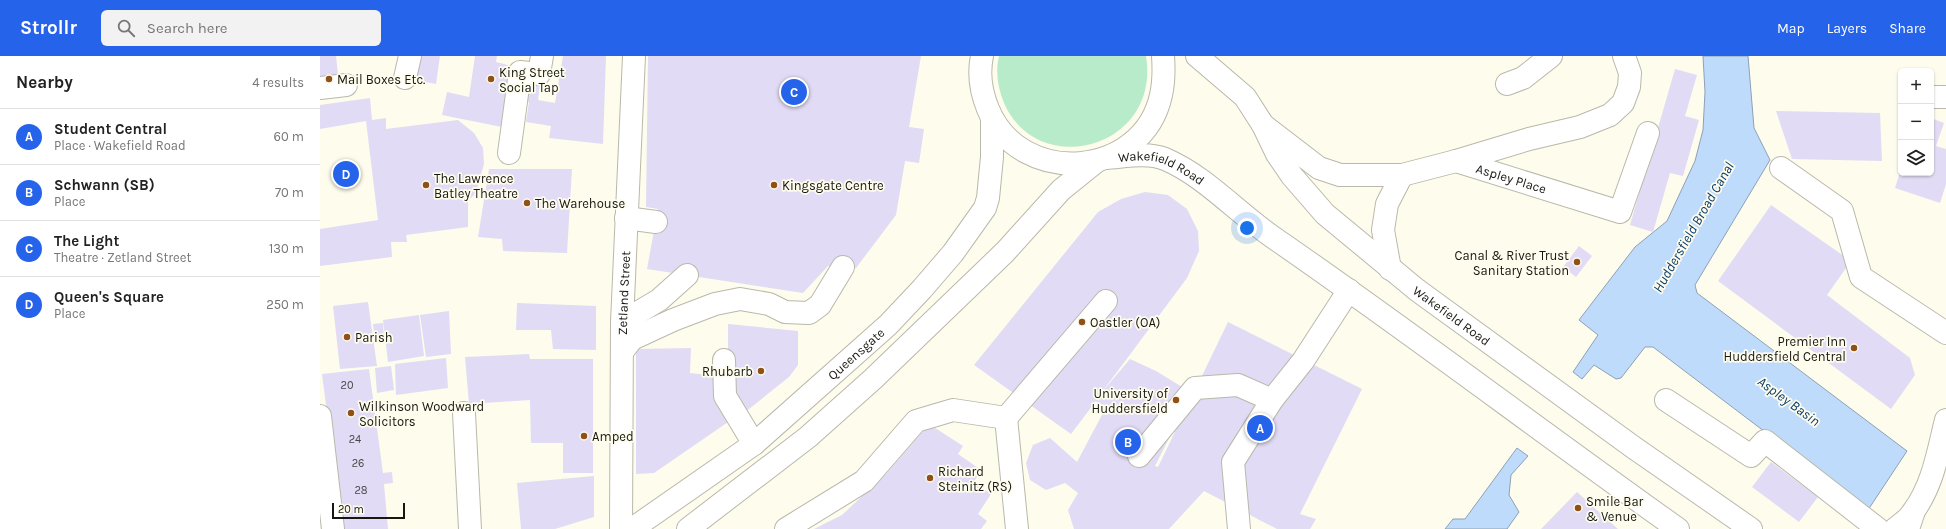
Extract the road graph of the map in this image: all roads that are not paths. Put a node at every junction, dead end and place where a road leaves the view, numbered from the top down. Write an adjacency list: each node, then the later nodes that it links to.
1 (410, 56): 10 (main road)
2 (542, 56): 20 (main road)
3 (982, 56): 17 (main road)
4 (1163, 56): 21 (main road)
5 (1197, 56): 14 (main road, Wakefield Road)
6 (1219, 56): 14 (main road)
7 (1551, 56): 11 (main road)
8 (1624, 56): 22 (main road)
9 (634, 57): 25 (main road, Zetland Street)
10 (405, 78)
11 (1507, 84)
12 (346, 85): 13 (main road)
13 (320, 88)
14 (1245, 97): 18 (main road, Wakefield Road)
15 (1934, 97): 16 (main road)
16 (1946, 97)
17 (992, 118): 21 (main road); 42 (main road, Queensgate)
18 (1263, 125): 24 (main road); 28 (main road, Wakefield Road)
19 (1648, 133): 22 (main road, Aspley Place)
20 (509, 152)
21 (1101, 160): 30 (main road, Wakefield Road); 50 (main road)
22 (1456, 161): 24 (main road)
23 (1781, 168): 33 (main road)
24 (1402, 175): 28 (main road)
25 (626, 218): 26 (main road); 32 (main road, Zetland Street)
26 (656, 222)
27 (842, 267): 34 (main road)
28 (1390, 269): 54 (main road, Wakefield Road)
29 (687, 275): 32 (main road)
30 (1349, 290): 36 (main road); 45 (main road, Wakefield Road)
31 (1106, 300): 40 (main road)
32 (622, 322): 34 (main road, Zetland Street)
33 (1946, 333)
34 (622, 352): 48 (main road, Zetland Street)
35 (724, 360): 42 (main road)
36 (1272, 400): 43 (main road); 53 (main road)
37 (1666, 400): 55 (main road)
38 (464, 413): 47 (main road)
39 (320, 416): 46 (main road)
40 (1006, 418): 51 (main road); 52 (main road)
41 (1946, 420): 44 (main road)
42 (754, 444): 49 (main road, Queensgate)
43 (1139, 456)
44 (1910, 521): 56 (main road)
45 (1665, 525)
46 (333, 529)
47 (470, 529)
48 (621, 529)
49 (632, 529)
50 (688, 529)
51 (786, 529)
52 (1017, 529)
53 (1239, 529)
54 (1751, 529)
55 (1878, 529)
56 (1895, 529)

